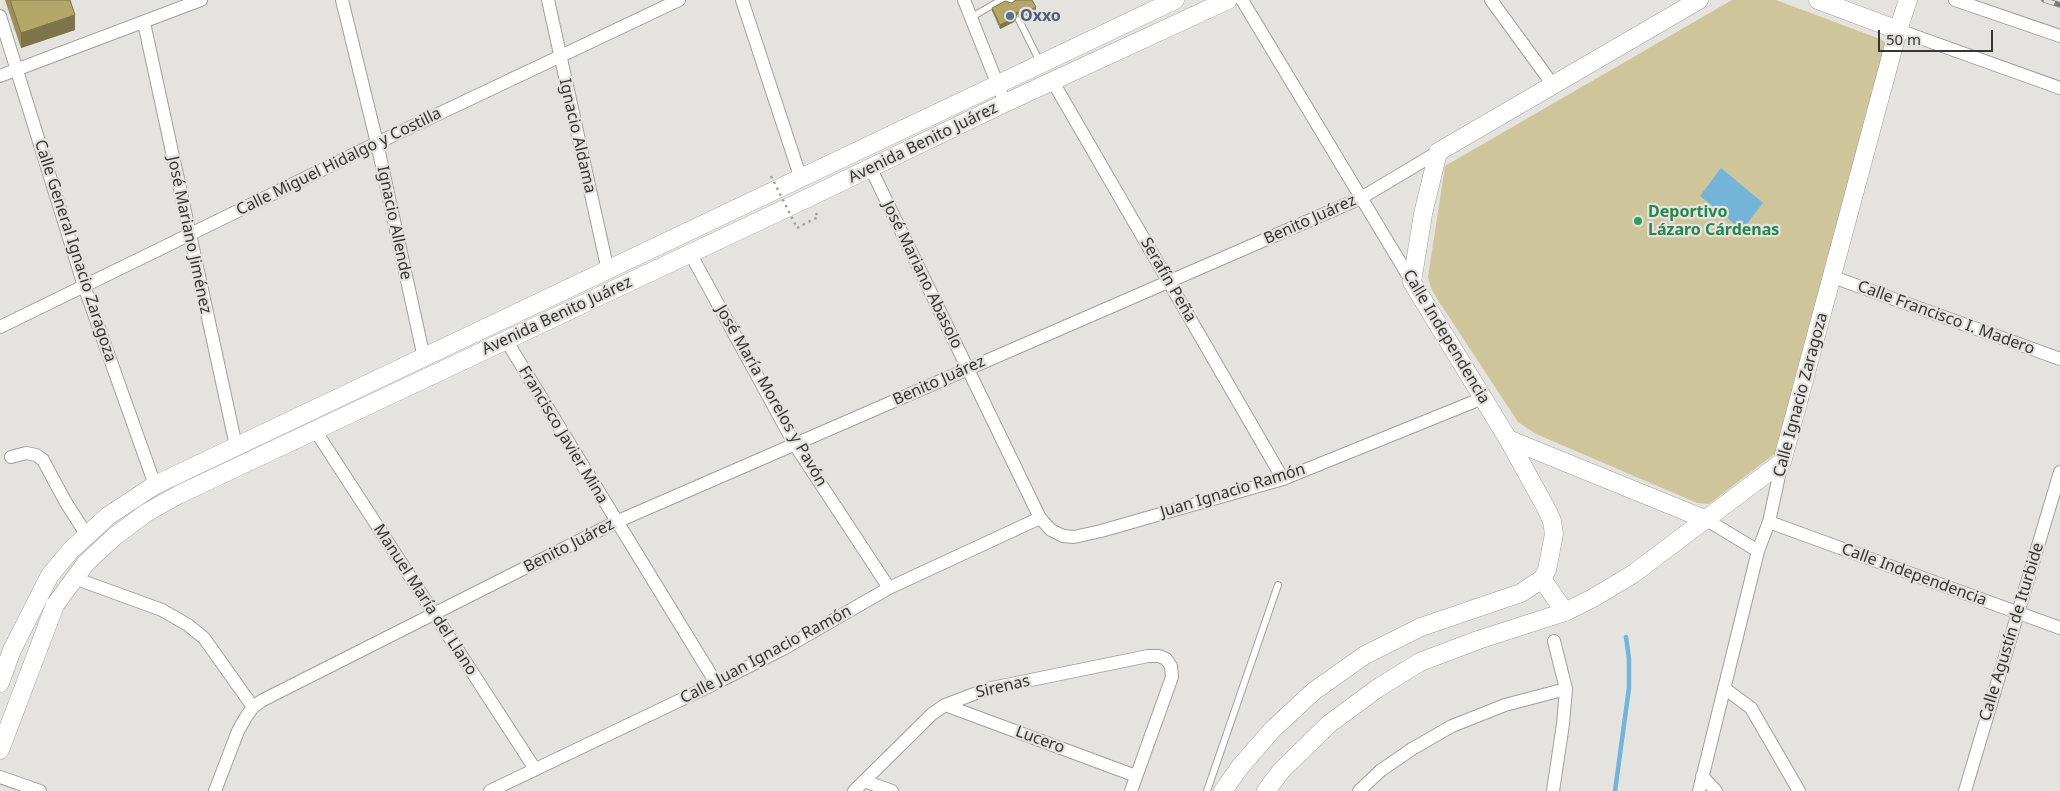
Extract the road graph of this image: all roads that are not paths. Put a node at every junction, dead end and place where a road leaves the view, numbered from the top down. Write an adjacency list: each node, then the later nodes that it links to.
1 (201, 0): 19 (street)
2 (342, 0): 31 (street, Ignacio Allende)
3 (548, 0): 22 (street, Ignacio Aldama)
4 (679, 0): 22 (street, Calle Miguel Hidalgo y Costilla)
5 (742, 0): 34 (street)
6 (964, 0): 17 (street)
7 (1173, 0): 23 (main road, Avenida Benito Juárez)
8 (1228, 0): 26 (main road, Avenida Benito Juárez)
9 (1242, 0): 35 (street, Calle Independencia)
10 (1491, 0): 28 (street)
11 (1699, 0): 28 (main road, Benito Juárez)
12 (1818, 0): 20 (main road)
13 (1908, 0): 20 (main road, Calle Ignacio Zaragoza)
14 (1956, 0): 21 (street)
15 (1011, 2): 17 (lane)
16 (0, 16): 24 (street, Calle General Ignacio Zaragoza)
17 (970, 18): 27 (street)
18 (1019, 20): 23 (lane)
19 (144, 23): 24 (street); 36 (street, José Mariano Jiménez)
20 (1898, 30): 29 (street); 39 (main road, Calle Ignacio Zaragoza)
21 (2060, 36)
22 (559, 56): 31 (street, Calle Miguel Hidalgo y Costilla); 38 (street, Ignacio Aldama)
23 (1041, 63): 27 (main road, Avenida Benito Juárez)
24 (17, 70): 25 (street); 42 (street, Calle General Ignacio Zaragoza)
25 (0, 76)
26 (1053, 82): 30 (main road, Avenida Benito Juárez); 40 (street, Serafín Peña)
27 (997, 84): 30 (street); 34 (main road, Avenida Benito Juárez)
28 (1553, 85): 32 (main road, Benito Juárez)
29 (2060, 88)
30 (1005, 103): 33 (main road, Avenida Benito Juárez)
31 (377, 143): 36 (street, Calle Miguel Hidalgo y Costilla); 45 (street, Ignacio Allende)
32 (1438, 152): 35 (street, Benito Juárez); 41 (main road)
33 (870, 167): 37 (main road, Avenida Benito Juárez); 47 (street, José Mariano Abasolo)
34 (801, 179): 38 (main road, Avenida Benito Juárez)
35 (1362, 198): 40 (street, Benito Juárez); 41 (street, Calle Independencia)
36 (189, 236): 42 (street, Calle Miguel Hidalgo y Costilla); 52 (street, José Mariano Jiménez)
37 (690, 253): 44 (main road, Avenida Benito Juárez); 51 (street, José María Morelos y Pavón)
38 (608, 271): 45 (main road, Avenida Benito Juárez)
39 (1832, 277): 46 (street, Calle Francisco I. Madero); 54 (main road, Calle Ignacio Zaragoza)
40 (1169, 282): 47 (street, Benito Juárez); 56 (street, Serafín Peña)
41 (1412, 282): 48 (main road, Calle Independencia)
42 (84, 286): 43 (street, Calle Miguel Hidalgo y Costilla); 57 (street, Calle General Ignacio Zaragoza)
43 (0, 327)
44 (506, 340): 49 (main road, Avenida Benito Juárez); 60 (street, Francisco Javier Mina)
45 (424, 358): 52 (main road, Avenida Benito Juárez)
46 (2060, 359)
47 (966, 368): 51 (street, Benito Juárez); 58 (street, José Mariano Abasolo)
48 (1483, 398): 50 (main road, Calle Independencia); 56 (street, Juan Ignacio Ramón)
49 (315, 430): 64 (main road, Avenida Benito Juárez); 70 (street, Manuel María del Llano)
50 (1508, 438): 59 (main road); 65 (main road, Calle Independencia)
51 (795, 445): 60 (street, Benito Juárez); 67 (street, José María Morelos y Pavón)
52 (236, 446): 57 (main road, Avenida Benito Juárez)
53 (11, 457): 62 (street)
54 (1782, 462): 59 (main road); 61 (street, Calle Ignacio Zaragoza)
55 (2060, 472): 69 (street, Calle Agustín de Iturbide)
56 (1283, 479): 58 (street, Juan Ignacio Ramón)
57 (155, 485): 62 (main road, Avenida Benito Juárez)
58 (1040, 518): 67 (street, Calle Juan Ignacio Ramón)
59 (1708, 520): 63 (street); 68 (main road)
60 (616, 522): 70 (street, Benito Juárez); 74 (street, Francisco Javier Mina)
61 (1769, 522): 63 (street, Calle Ignacio Zaragoza); 69 (street, Calle Independencia)
62 (86, 534): 73 (main road, Avenida Benito Juárez)
63 (1758, 551): 75 (street, Calle Ignacio Zaragoza)
64 (74, 578): 78 (street); 79 (main road, Avenida Benito Juárez)
65 (1542, 579): 68 (main road); 92 (main road)
66 (1278, 585): 91 (lane)
67 (889, 588): 74 (street, Calle Juan Ignacio Ramón)
68 (1564, 612): 93 (main road)
69 (2017, 613): 71 (street, Calle Independencia); 99 (street, Calle Agustín de Iturbide)
70 (434, 614): 78 (street, Benito Juárez); 80 (street, Manuel María del Llano)
71 (2060, 628)
72 (1554, 642): 76 (street)
73 (0, 682)
74 (716, 683): 80 (street, Calle Juan Ignacio Ramón)
75 (1724, 688): 82 (street, Calle Ignacio Zaragoza); 98 (street)
76 (1566, 689): 94 (street); 95 (street)
77 (944, 705): 81 (street, Lucero); 81 (street, Sirenas); 84 (street, Sirenas)
78 (253, 707): 86 (street, Benito Juárez)
79 (0, 750)
80 (534, 769): 87 (street, Calle Juan Ignacio Ramón)
81 (1136, 776): 90 (street)
82 (1702, 776): 96 (street, Calle Ignacio Zaragoza); 97 (street)
83 (0, 777): 85 (street)
84 (864, 781): 88 (street, Sirenas); 89 (street)
85 (40, 791)
86 (215, 791)
87 (490, 791)
88 (854, 791)
89 (892, 791)
90 (1131, 791)
91 (1207, 791)
92 (1223, 791)
93 (1266, 791)
94 (1359, 791)
95 (1553, 791)
96 (1699, 791)
97 (1716, 791)
98 (1799, 791)
99 (1965, 791)

